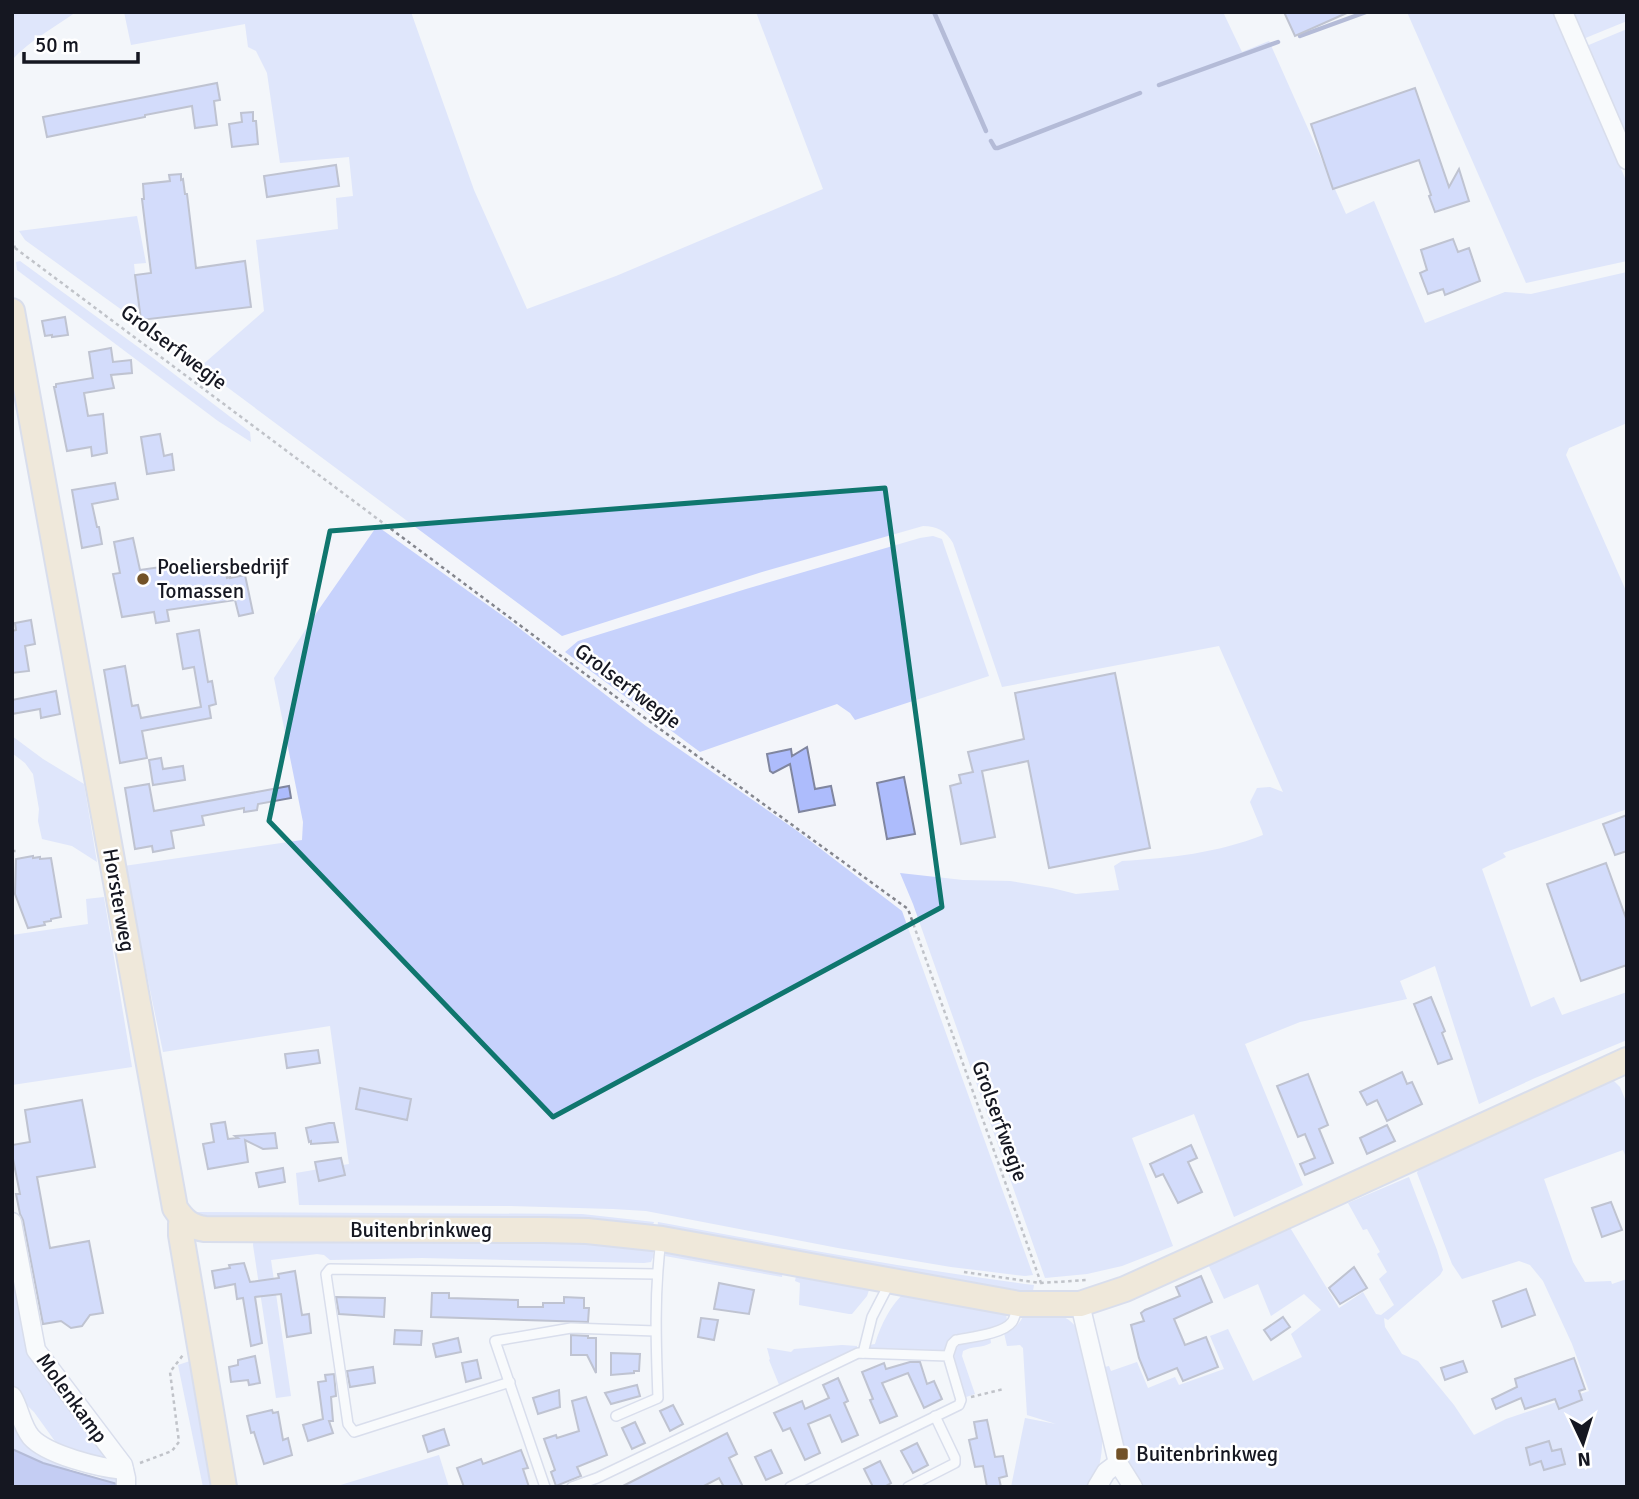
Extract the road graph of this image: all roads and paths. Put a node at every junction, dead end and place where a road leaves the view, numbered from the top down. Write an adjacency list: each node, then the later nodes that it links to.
1 (1563, 12): 2 (street)
2 (1627, 160)
3 (12, 239): 4 (path)
4 (15, 248): 5 (path); 13 (path, Grolserfwegje)
5 (12, 253)
6 (12, 311): 8 (main road, Horsterweg)
7 (1627, 1060): 15 (main road, Buitenbrinkweg)
8 (183, 1220): 10 (main road, Buitenbrinkweg); 28 (main road, Horsterweg)
9 (12, 1222): 27 (street, Molenkamp)
10 (662, 1238): 11 (lane); 12 (main road, Buitenbrinkweg)
11 (656, 1274): 16 (lane); 20 (lane)
12 (891, 1280): 14 (main road, Buitenbrinkweg); 18 (lane)
13 (1041, 1283)
14 (1019, 1304): 15 (main road, Buitenbrinkweg); 19 (lane)
15 (1080, 1304): 26 (street)
16 (655, 1332): 20 (lane); 24 (lane)
17 (186, 1351): 27 (path)
18 (863, 1353): 19 (lane); 30 (lane)
19 (948, 1356): 23 (lane)
20 (510, 1382): 29 (lane)
21 (1004, 1389): 23 (path)
22 (12, 1396): 27 (street)
23 (961, 1400): 25 (lane)
24 (616, 1416)
25 (935, 1416): 31 (lane); 32 (lane)
26 (1118, 1463): 33 (street); 34 (street)
27 (125, 1478)
28 (224, 1487)
29 (545, 1487)
30 (572, 1487)
31 (790, 1487)
32 (908, 1487)
33 (1097, 1487)
34 (1133, 1487)

